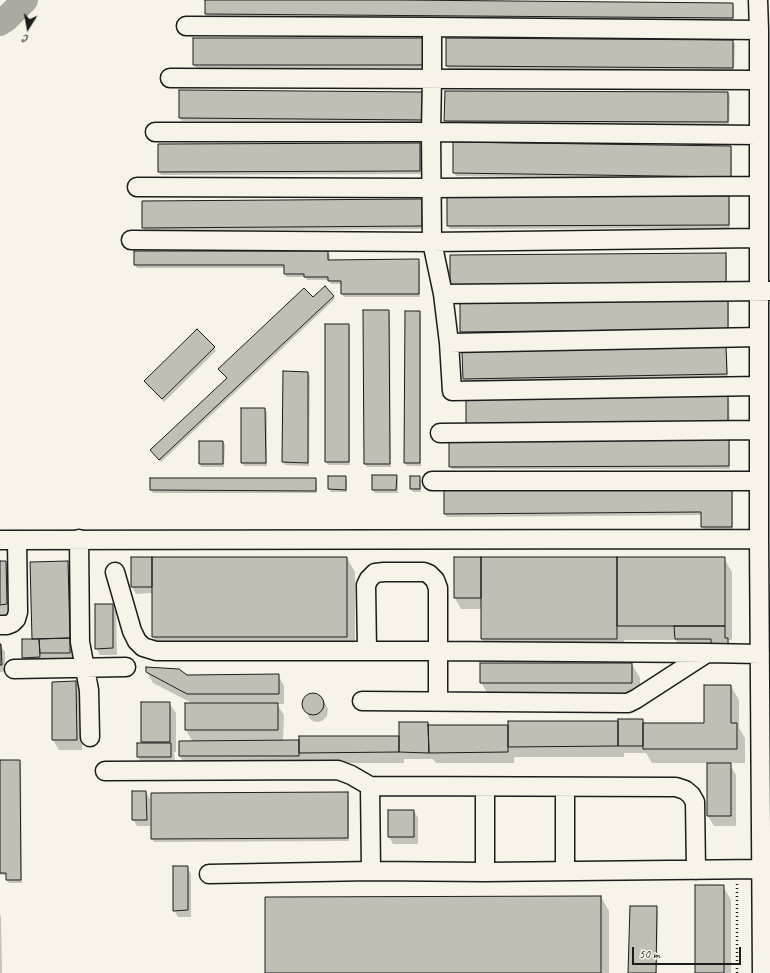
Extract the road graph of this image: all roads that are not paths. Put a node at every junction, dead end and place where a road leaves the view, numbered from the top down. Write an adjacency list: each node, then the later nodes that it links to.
1 (758, 0): 4 (street)
2 (186, 26): 3 (street)
3 (432, 27): 4 (street); 6 (street)
4 (758, 30): 7 (street)
5 (170, 78): 6 (street)
6 (432, 79): 7 (street); 9 (street)
7 (758, 80): 10 (street)
8 (155, 132): 9 (street)
9 (431, 132): 10 (street); 13 (street)
10 (759, 135): 11 (street)
11 (759, 186): 13 (street); 14 (street)
12 (137, 187): 13 (street)
13 (431, 188): 16 (street)
14 (762, 232): 16 (street); 17 (street)
15 (131, 240): 16 (street)
16 (432, 242): 18 (street)
17 (764, 291): 18 (street); 19 (street)
18 (442, 294): 20 (street)
19 (759, 337): 20 (street); 21 (street)
20 (449, 343): 21 (street)
21 (759, 386): 22 (street)
22 (759, 430): 23 (street); 25 (street)
23 (440, 433)
24 (432, 481): 25 (street)
25 (759, 481): 26 (street)
26 (759, 539): 28 (street); 30 (street)
27 (9, 540): 28 (street); 31 (street)
28 (79, 540): 38 (street)
29 (115, 572): 33 (street)
30 (765, 616): 32 (street)
31 (0, 625)
32 (763, 646): 35 (street); 46 (street)
33 (367, 651): 34 (street); 34 (street)
34 (438, 651): 35 (street); 40 (street)
35 (707, 654): 40 (street)
36 (126, 667): 38 (street)
37 (14, 668): 38 (street)
38 (85, 668): 41 (street)
39 (362, 701): 40 (street)
40 (438, 701)
41 (90, 737)
42 (105, 770): 43 (street)
43 (370, 786): 44 (street); 48 (street)
44 (485, 787): 45 (street); 50 (street)
45 (565, 787): 47 (street); 49 (street)
46 (762, 869): 47 (street); 52 (street)
47 (696, 870): 49 (street)
48 (371, 871): 50 (street); 51 (street)
49 (565, 871): 50 (street)
50 (485, 872)
51 (209, 874)
52 (762, 973)

